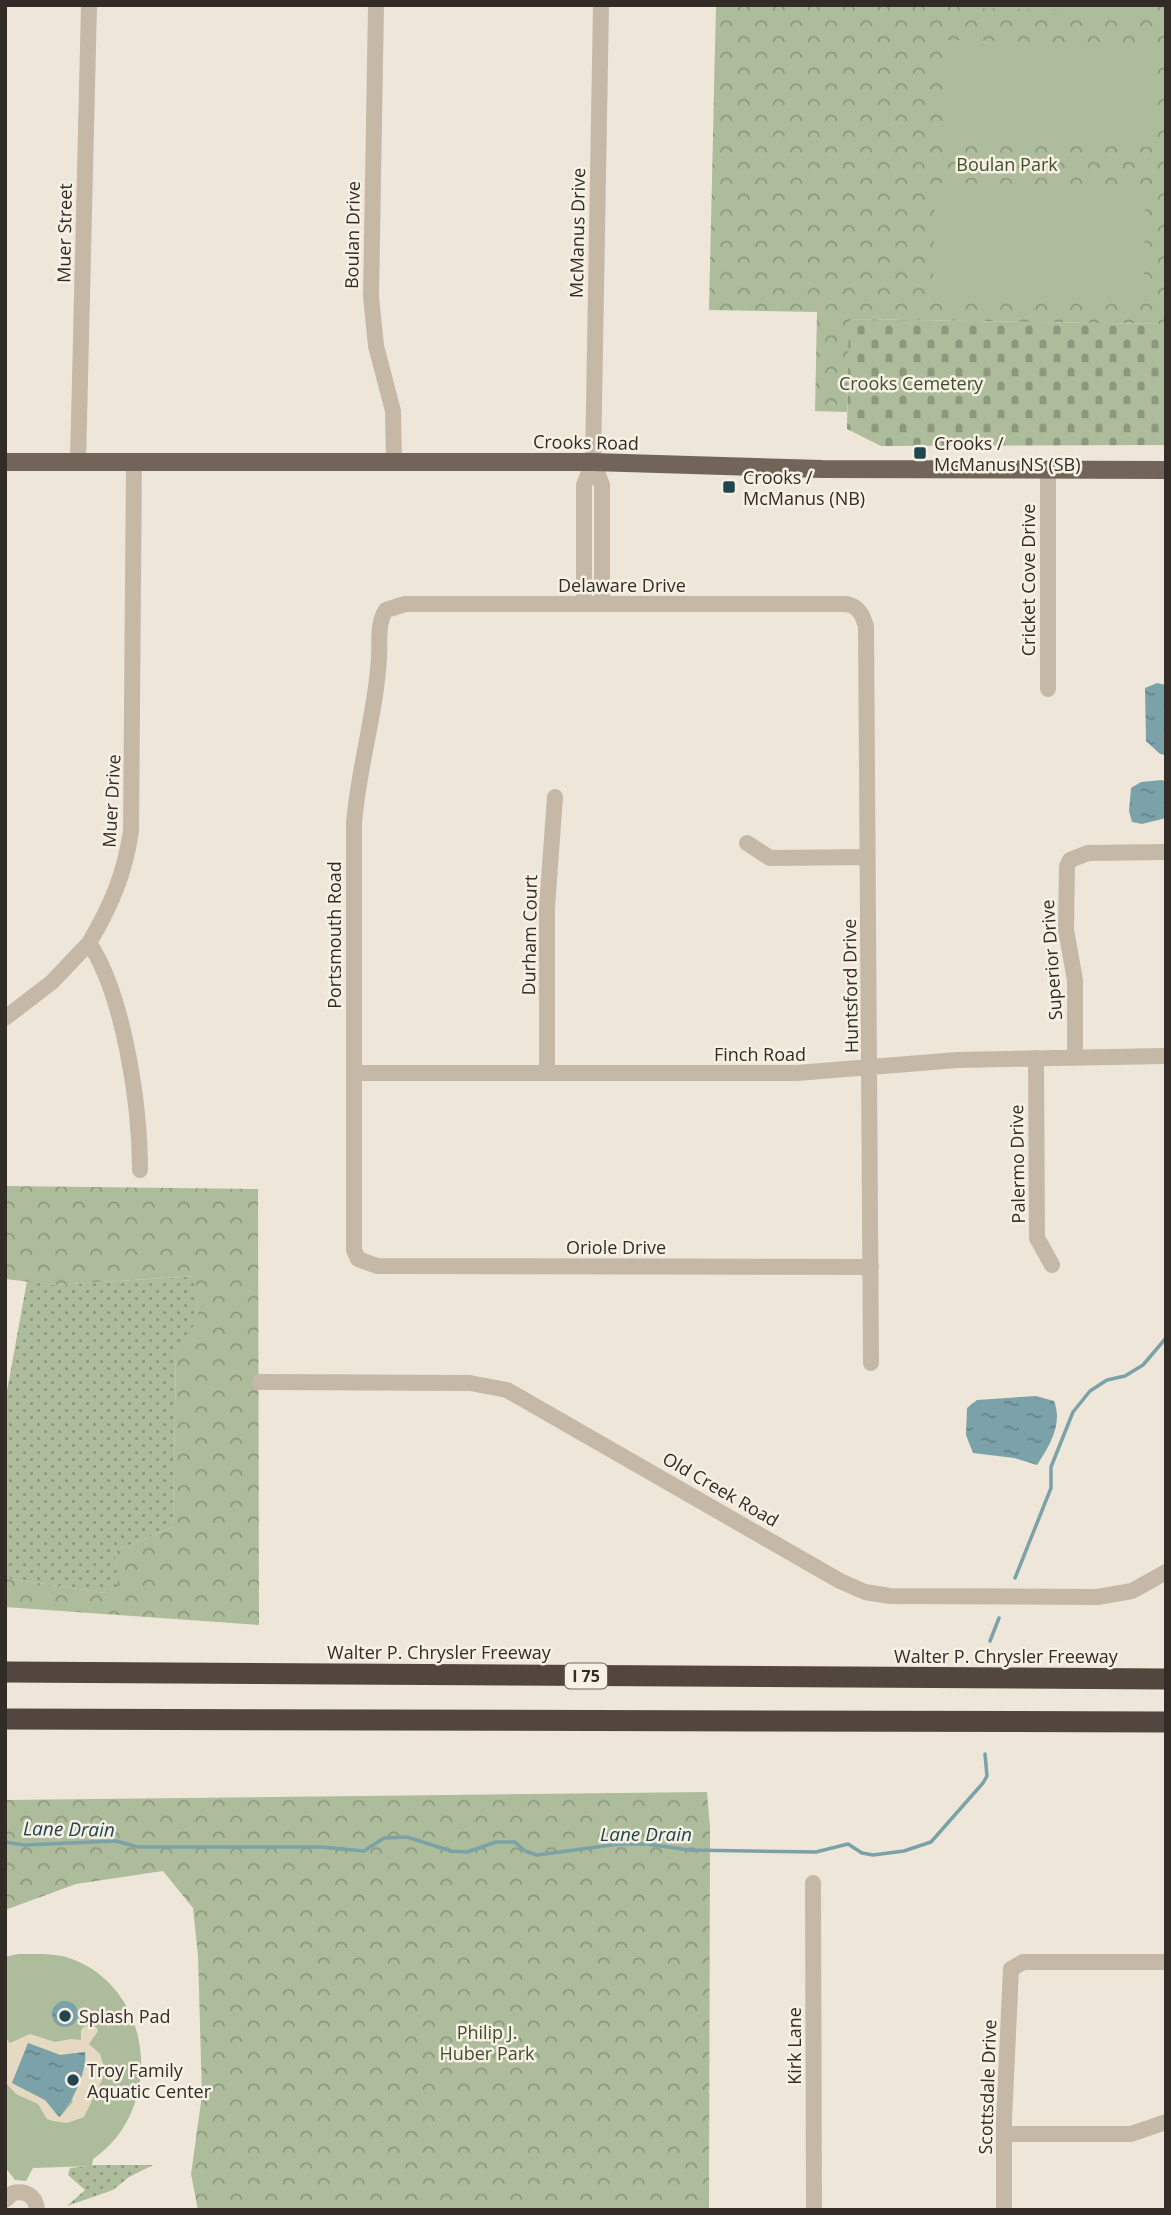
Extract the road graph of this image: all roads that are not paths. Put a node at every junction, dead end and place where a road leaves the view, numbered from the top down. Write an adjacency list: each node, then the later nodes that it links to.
1 (89, 5): 6 (street, Muer Street)
2 (376, 5): 7 (street, Boulan Drive)
3 (601, 5): 8 (street, McManus Drive)
4 (134, 461): 6 (main road, Crooks Road); 7 (main road, Crooks Road); 20 (street, Muer Drive)
5 (5, 462): 6 (main road, Crooks Road)
6 (78, 462)
7 (394, 462): 8 (main road, Crooks Road)
8 (593, 462): 10 (main road, Crooks Road); 11 (street); 12 (street)
9 (1166, 470): 10 (main road, Crooks Road)
10 (1048, 471): 15 (street, Cricket Cove Drive)
11 (584, 604): 12 (street, Delaware Drive); 13 (street, Delaware Drive)
12 (602, 604): 14 (street, Delaware Drive)
13 (386, 610): 26 (street, Portsmouth Road)
14 (859, 610): 19 (street, Huntsford Drive)
15 (1048, 689)
16 (555, 797): 27 (street, Durham Court)
17 (747, 843): 19 (street)
18 (1166, 852): 24 (street, Superior Drive)
19 (867, 857): 25 (street, Huntsford Drive)
20 (89, 943): 21 (street, Muer Drive); 28 (street)
21 (5, 1018)
22 (1166, 1056): 24 (street, Finch Road)
23 (1035, 1058): 24 (street, Finch Road); 25 (street, Finch Road); 30 (street, Palermo Drive)
24 (1075, 1058)
25 (871, 1066): 27 (street, Finch Road); 31 (street, Huntsford Drive)
26 (354, 1073): 27 (street, Finch Road); 29 (street, Portsmouth Road)
27 (547, 1073)
28 (140, 1170)
29 (362, 1262): 31 (street, Oriole Drive)
30 (1052, 1265)
31 (870, 1266): 32 (street, Huntsford Drive)
32 (871, 1363)
33 (260, 1382): 34 (street, Old Creek Road)
34 (1166, 1573)
35 (5, 1672): 36 (highway, Walter P. Chrysler Freeway / I 75)
36 (1166, 1679)
37 (5, 1720): 38 (highway)
38 (1166, 1722)
39 (813, 1883): 45 (street, Kirk Lane)
40 (1166, 1962): 42 (street, Scottsdale Drive)
41 (1166, 2122): 42 (street)
42 (1004, 2134): 46 (street, Scottsdale Drive)
43 (5, 2200): 44 (street)
44 (37, 2210)
45 (814, 2210)
46 (1004, 2210)

